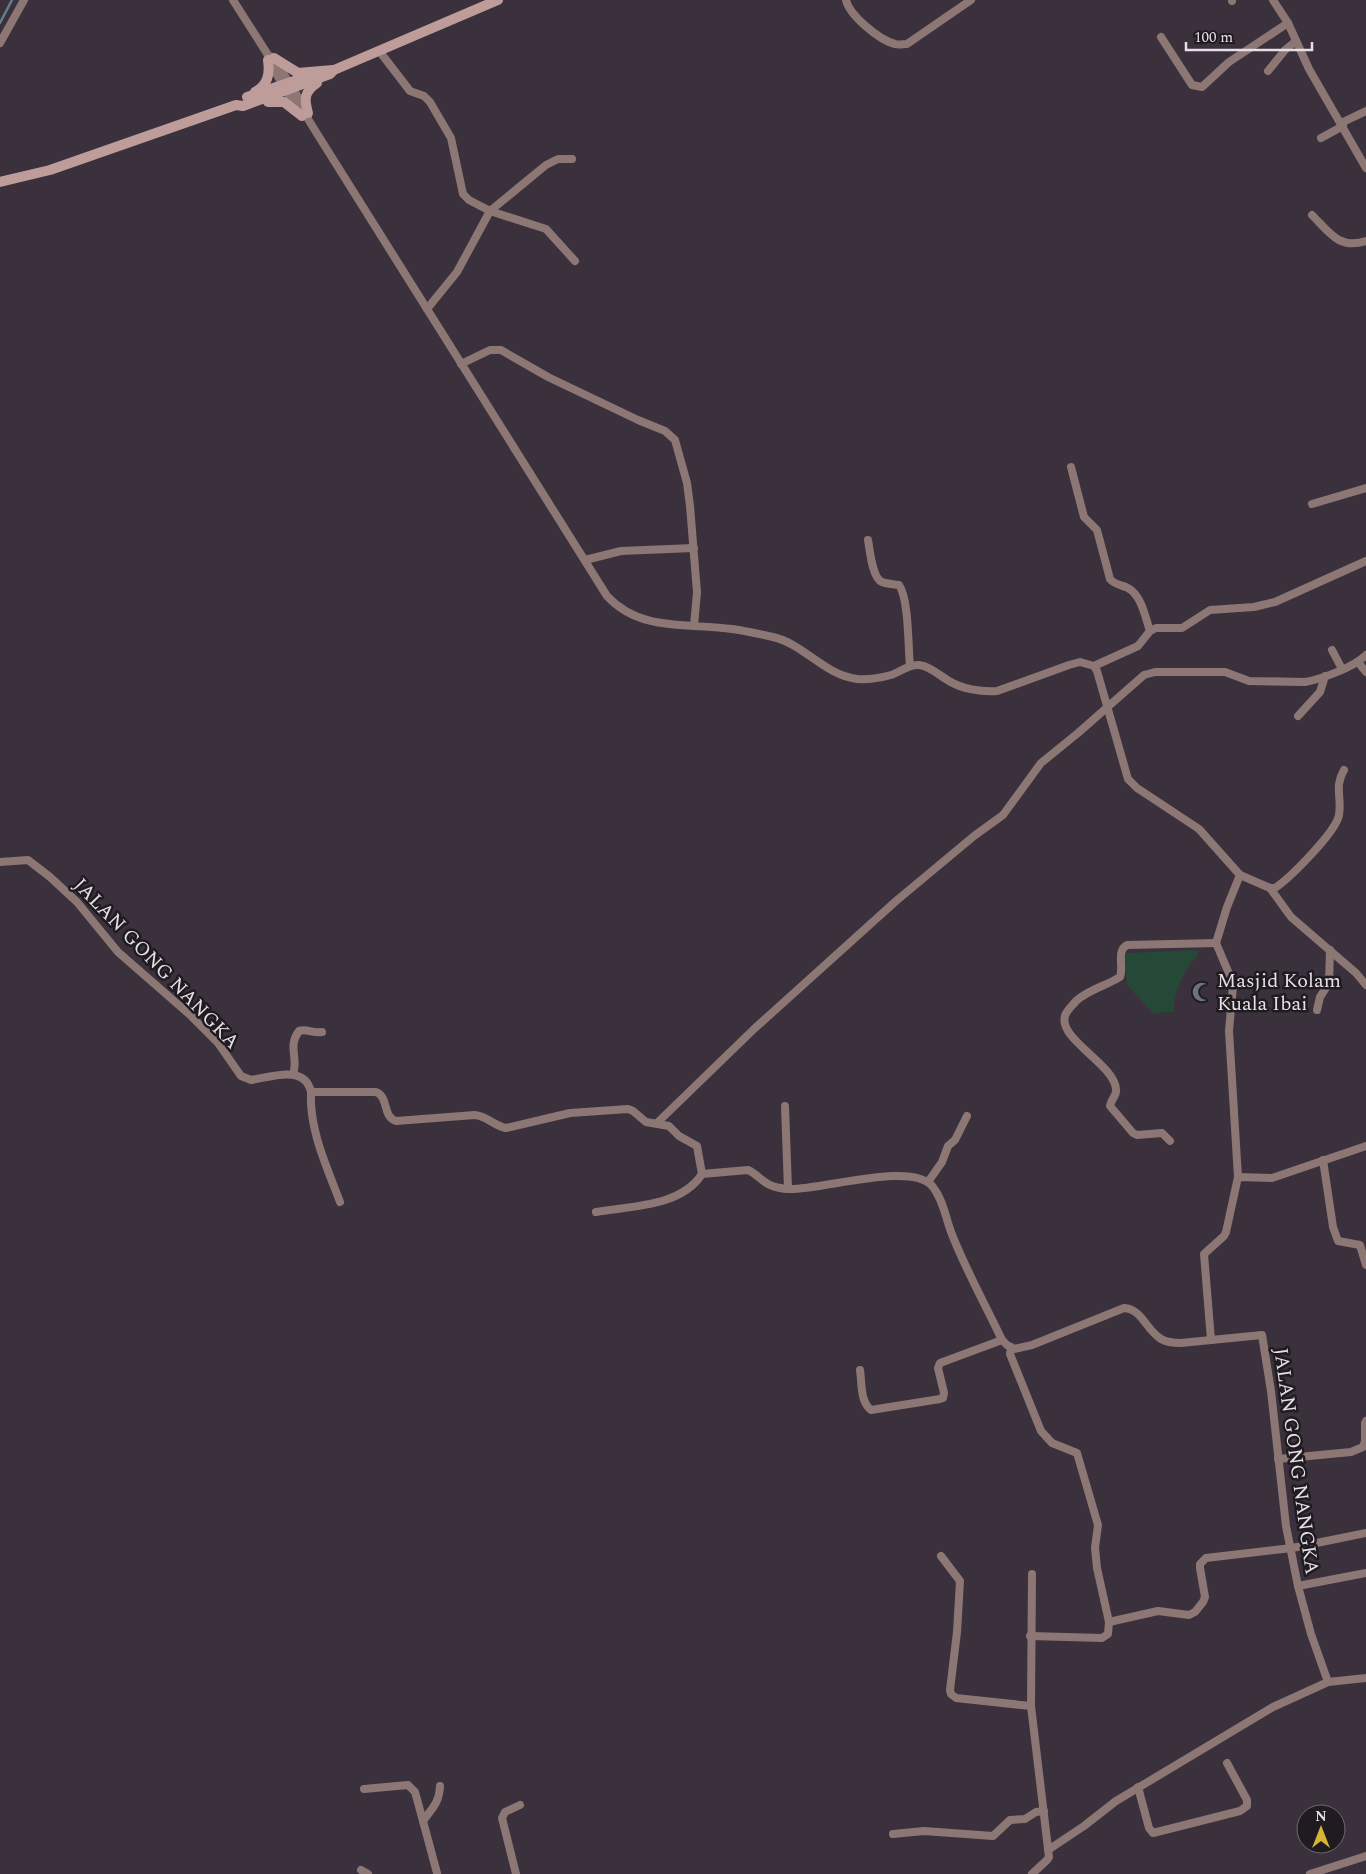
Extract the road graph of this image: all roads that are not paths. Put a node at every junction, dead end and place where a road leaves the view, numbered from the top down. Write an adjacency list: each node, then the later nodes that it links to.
1 (24, 0): 10 (street)
2 (233, 0): 12 (street)
3 (498, 0): 11 (street)
4 (846, 0): 5 (street)
5 (971, 0)
6 (1273, 0): 7 (street)
7 (1288, 23): 8 (street); 9 (street)
8 (1160, 37)
9 (1296, 41): 13 (street); 19 (street)
10 (0, 43)
11 (380, 52): 14 (street); 24 (street)
12 (270, 58): 14 (street); 15 (street); 16 (street)
13 (1268, 71)
14 (331, 72): 15 (street); 18 (street)
15 (287, 87): 16 (street); 18 (street)
16 (240, 104): 18 (street); 23 (street)
17 (1366, 111): 19 (street)
18 (306, 116): 28 (street)
19 (1342, 125): 20 (street); 22 (street)
20 (1321, 138)
21 (572, 159): 24 (street)
22 (1366, 168)
23 (0, 182)
24 (490, 211): 27 (street); 28 (street)
25 (1312, 215): 26 (street)
26 (1366, 241)
27 (574, 261)
28 (427, 309): 29 (street)
29 (460, 364): 34 (street); 35 (street)
30 (1071, 467): 38 (street)
31 (1366, 488): 32 (street)
32 (1312, 504)
33 (868, 540): 42 (street)
34 (694, 548): 35 (street); 37 (street)
35 (584, 560): 37 (street)
36 (1366, 561): 38 (street)
37 (694, 626): 42 (street)
38 (1150, 631): 43 (street)
39 (1332, 650): 44 (street)
40 (1366, 655): 41 (street)
41 (1358, 662): 44 (street); 45 (street)
42 (910, 666): 43 (street)
43 (1094, 666): 47 (street)
44 (1342, 669): 46 (street)
45 (1366, 672)
46 (1326, 676): 47 (street); 48 (street)
47 (1107, 708): 51 (street); 62 (street)
48 (1298, 716)
49 (1344, 770): 52 (street)
50 (0, 862): 58 (street, JALAN GONG NANGKA)
51 (1240, 875): 52 (street); 53 (street)
52 (1270, 888): 54 (street)
53 (1216, 943): 63 (street); 67 (street)
54 (1330, 950): 55 (street); 56 (street)
55 (1366, 985)
56 (1318, 1010)
57 (322, 1032): 58 (street)
58 (293, 1074): 59 (street)
59 (311, 1092): 62 (street); 70 (street)
60 (785, 1106): 69 (street)
61 (967, 1116): 68 (street)
62 (657, 1123): 66 (street)
63 (1170, 1141)
64 (1366, 1146): 65 (street)
65 (1324, 1160): 67 (street); 72 (street)
66 (706, 1174): 69 (street); 71 (street)
67 (1238, 1177): 74 (street)
68 (928, 1182): 69 (street); 73 (street)
69 (788, 1189)
70 (340, 1202)
71 (596, 1212)
72 (1366, 1265)
73 (1002, 1340): 75 (street); 76 (street)
74 (1211, 1340): 75 (street, JALAN GONG NANGKA); 78 (street, JALAN GONG NANGKA)
75 (1011, 1347): 85 (street)
76 (860, 1370)
77 (1366, 1421): 78 (street)
78 (1278, 1458): 80 (street, JALAN GONG NANGKA)
79 (1366, 1533): 80 (street)
80 (1292, 1548): 84 (street, JALAN GONG NANGKA); 85 (street)
81 (941, 1556): 89 (street)
82 (1366, 1573): 84 (street)
83 (1032, 1574): 86 (street)
84 (1298, 1586): 88 (street, JALAN GONG NANGKA)
85 (1109, 1622): 86 (street)
86 (1030, 1636): 89 (street)
87 (1366, 1678): 88 (street)
88 (1328, 1682): 92 (street)
89 (1031, 1706): 95 (street)
90 (1227, 1763): 92 (street)
91 (440, 1786): 96 (street)
92 (1138, 1787): 98 (street)
93 (364, 1789): 96 (street)
94 (520, 1805): 101 (street)
95 (1044, 1811): 97 (street); 98 (street)
96 (424, 1821): 100 (street)
97 (894, 1834)
98 (1048, 1850): 102 (street)
99 (1366, 1856): 103 (street)
100 (435, 1874)
101 (516, 1874)
102 (1032, 1874)
103 (1312, 1874)

